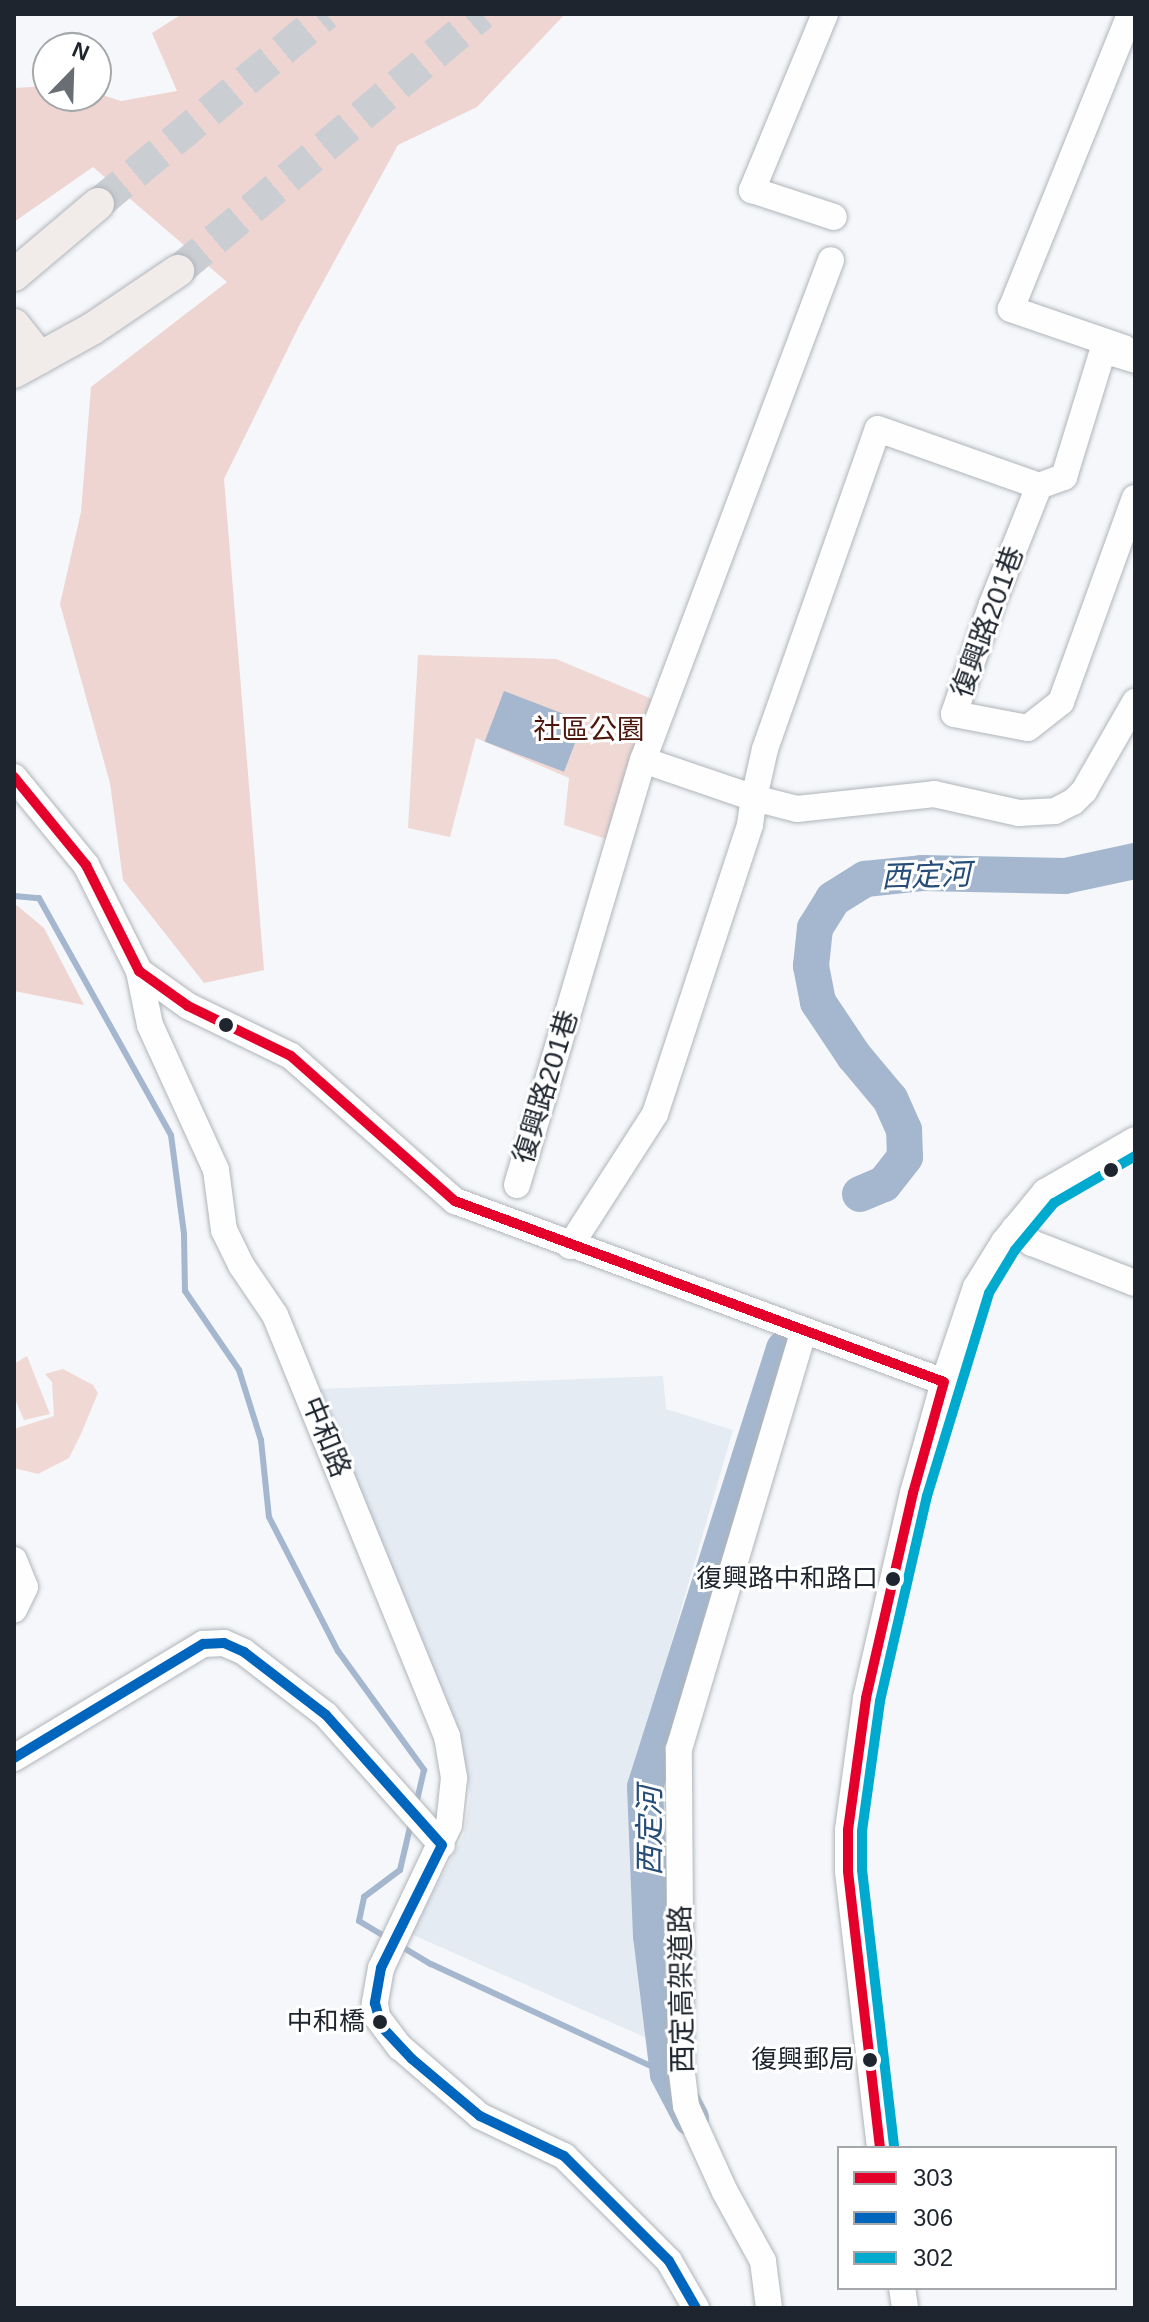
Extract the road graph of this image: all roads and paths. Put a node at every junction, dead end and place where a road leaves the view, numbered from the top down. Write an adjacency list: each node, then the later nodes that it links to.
1 (825, 14): 4 (street)
2 (1130, 14): 9 (street)
3 (98, 204): 7 (main road)
4 (834, 217)
5 (831, 260): 15 (street, 復興路201巷)
6 (178, 271): 11 (main road)
7 (14, 275)
8 (14, 325): 11 (main road)
9 (1135, 351)
10 (1135, 360): 12 (street)
11 (25, 367)
12 (1039, 486): 13 (street, 復興路201巷); 17 (street)
13 (1135, 498)
14 (1135, 702): 17 (street)
15 (643, 760): 17 (street); 22 (street, 復興路201巷)
16 (14, 777): 18 (street, 中和路)
17 (754, 798): 24 (street)
18 (139, 971): 19 (street, 中和路); 20 (street, 中和路)
19 (188, 1006): 20 (street); 24 (street, 中和路)
20 (150, 1025): 31 (street, 中和路)
21 (1135, 1140): 23 (street)
22 (517, 1185)
23 (1014, 1229): 25 (street); 27 (street)
24 (570, 1246): 26 (street, 中和路)
25 (1135, 1283)
26 (803, 1333): 27 (street, 中和路); 36 (street, 西定高架道路)
27 (944, 1382): 34 (street)
28 (14, 1560): 29 (street)
29 (14, 1610)
30 (14, 1758): 32 (street)
31 (454, 1778): 32 (street); 33 (street, 中和路)
32 (409, 1801): 33 (street)
33 (442, 1845): 35 (street, 中和路)
34 (880, 2146)
35 (696, 2308)
36 (769, 2308)

